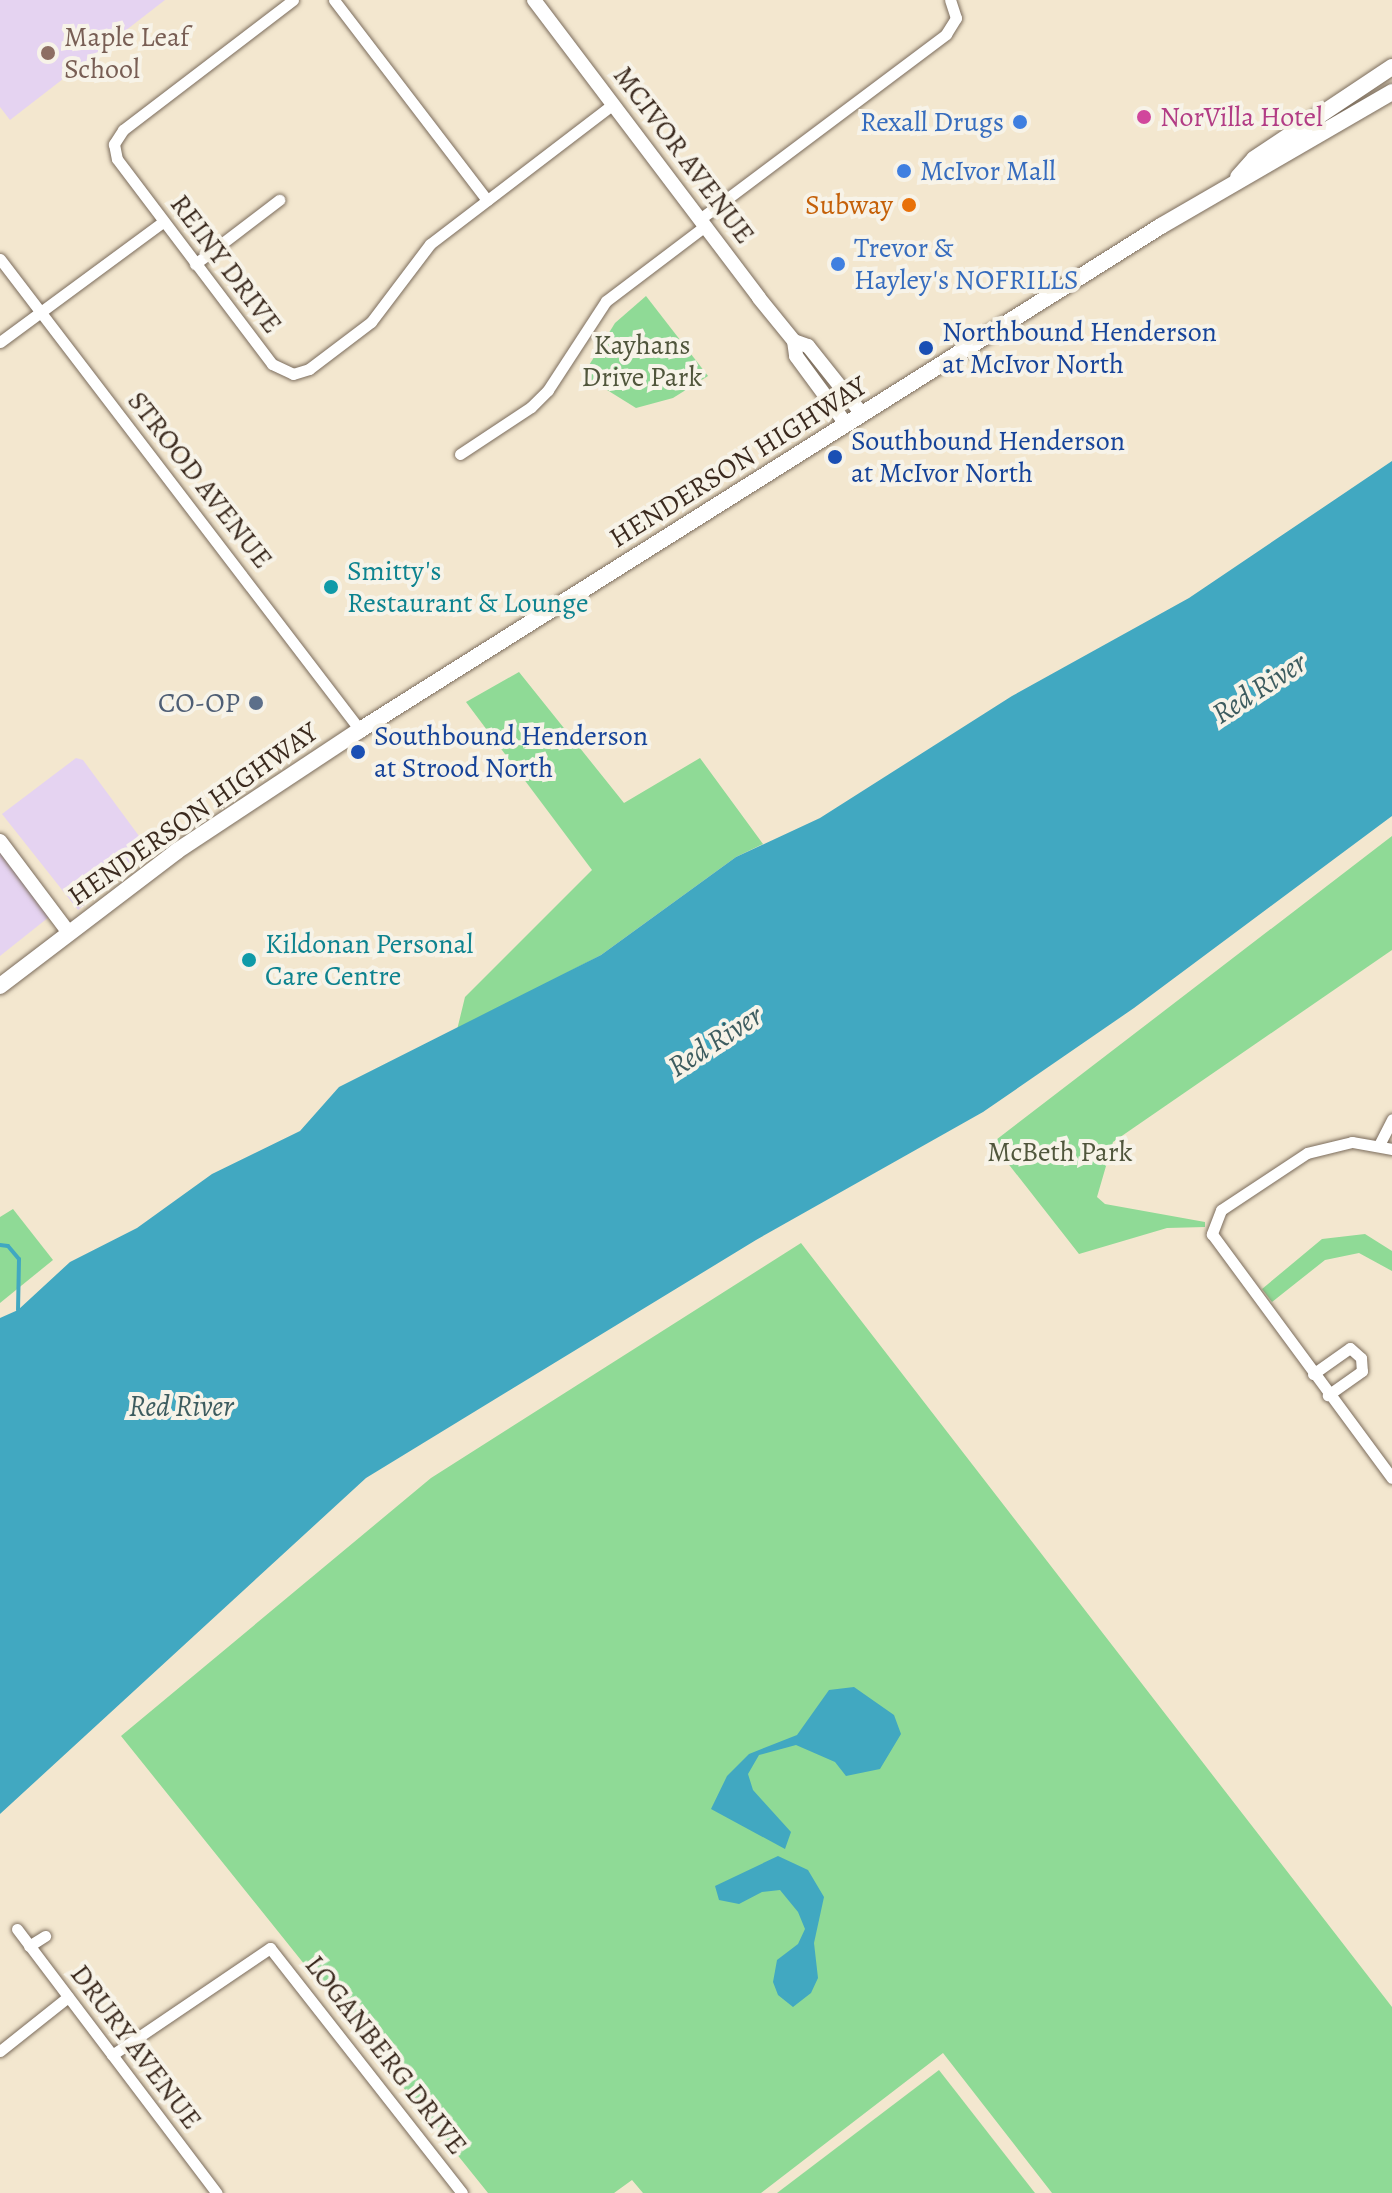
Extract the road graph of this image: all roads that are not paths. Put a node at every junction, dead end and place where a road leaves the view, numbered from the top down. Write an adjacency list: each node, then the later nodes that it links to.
1 (293, 0): 11 (street, REINY DRIVE)
2 (334, 0): 10 (street)
3 (534, 0): 7 (street, MCIVOR AVENUE)
4 (950, 0): 12 (street)
5 (1392, 67): 8 (main road, HENDERSON HIGHWAY)
6 (1392, 92): 8 (main road, HENDERSON HIGHWAY)
7 (613, 104): 10 (street, REINY DRIVE); 12 (street, MCIVOR AVENUE)
8 (1234, 181): 18 (main road, HENDERSON HIGHWAY)
9 (279, 200): 14 (street)
10 (487, 200): 14 (street, REINY DRIVE)
11 (163, 222): 14 (street, REINY DRIVE); 15 (street)
12 (702, 223): 16 (street, MCIVOR AVENUE); 20 (street)
13 (0, 259): 15 (street, STROOD AVENUE)
14 (195, 264)
15 (42, 314): 17 (street); 21 (street, STROOD AVENUE)
16 (794, 341): 18 (street, MCIVOR AVENUE); 19 (street, MCIVOR AVENUE)
17 (0, 342)
18 (862, 414): 19 (main road, HENDERSON HIGHWAY)
19 (846, 424): 21 (main road, HENDERSON HIGHWAY)
20 (460, 454)
21 (360, 730): 23 (main road, HENDERSON HIGHWAY)
22 (0, 841): 23 (street)
23 (69, 933): 24 (main road, HENDERSON HIGHWAY)
24 (0, 986)
25 (1392, 1119): 26 (street)
26 (1379, 1145): 27 (street); 28 (street)
27 (1392, 1149)
28 (1313, 1374): 29 (street); 29 (street)
29 (1328, 1395): 30 (street)
30 (1392, 1478)
31 (17, 1929): 33 (street, DRURY AVENUE)
32 (45, 1936): 33 (street)
33 (29, 1946): 34 (street, DRURY AVENUE)
34 (68, 1997): 35 (street); 36 (street, DRURY AVENUE)
35 (0, 2051)
36 (112, 2055): 37 (street, DRURY AVENUE); 38 (street, LOGANBERG DRIVE)
37 (217, 2193)
38 (462, 2193)

